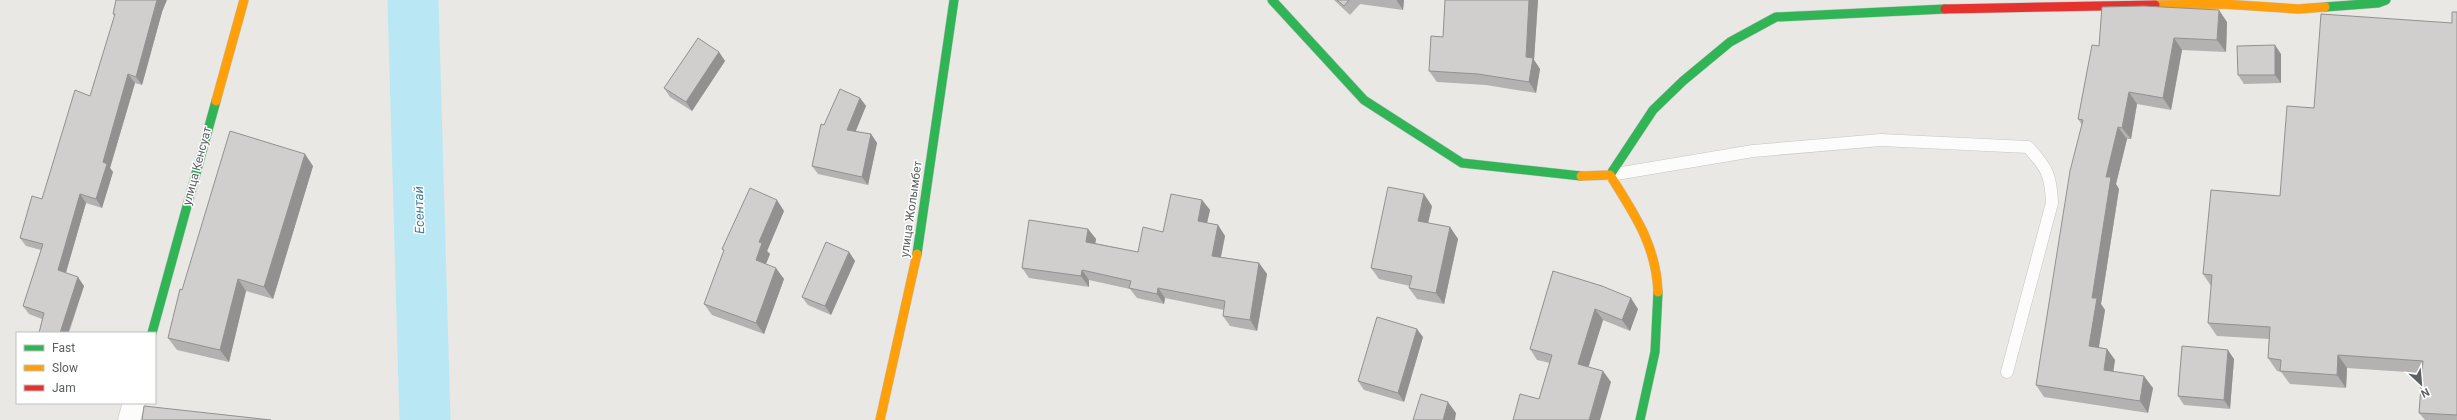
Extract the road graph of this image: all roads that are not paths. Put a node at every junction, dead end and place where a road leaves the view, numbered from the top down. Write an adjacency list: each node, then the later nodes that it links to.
1 (244, 0): 6 (street, улица Кенсуат)
2 (954, 0): 10 (street, улица Жолымбет)
3 (1272, 0): 5 (street)
4 (2386, 0): 5 (street)
5 (1610, 175): 7 (lane); 11 (street)
6 (152, 332)
7 (2007, 372)
8 (134, 404): 9 (street)
9 (129, 420)
10 (880, 420)
11 (1640, 420)

